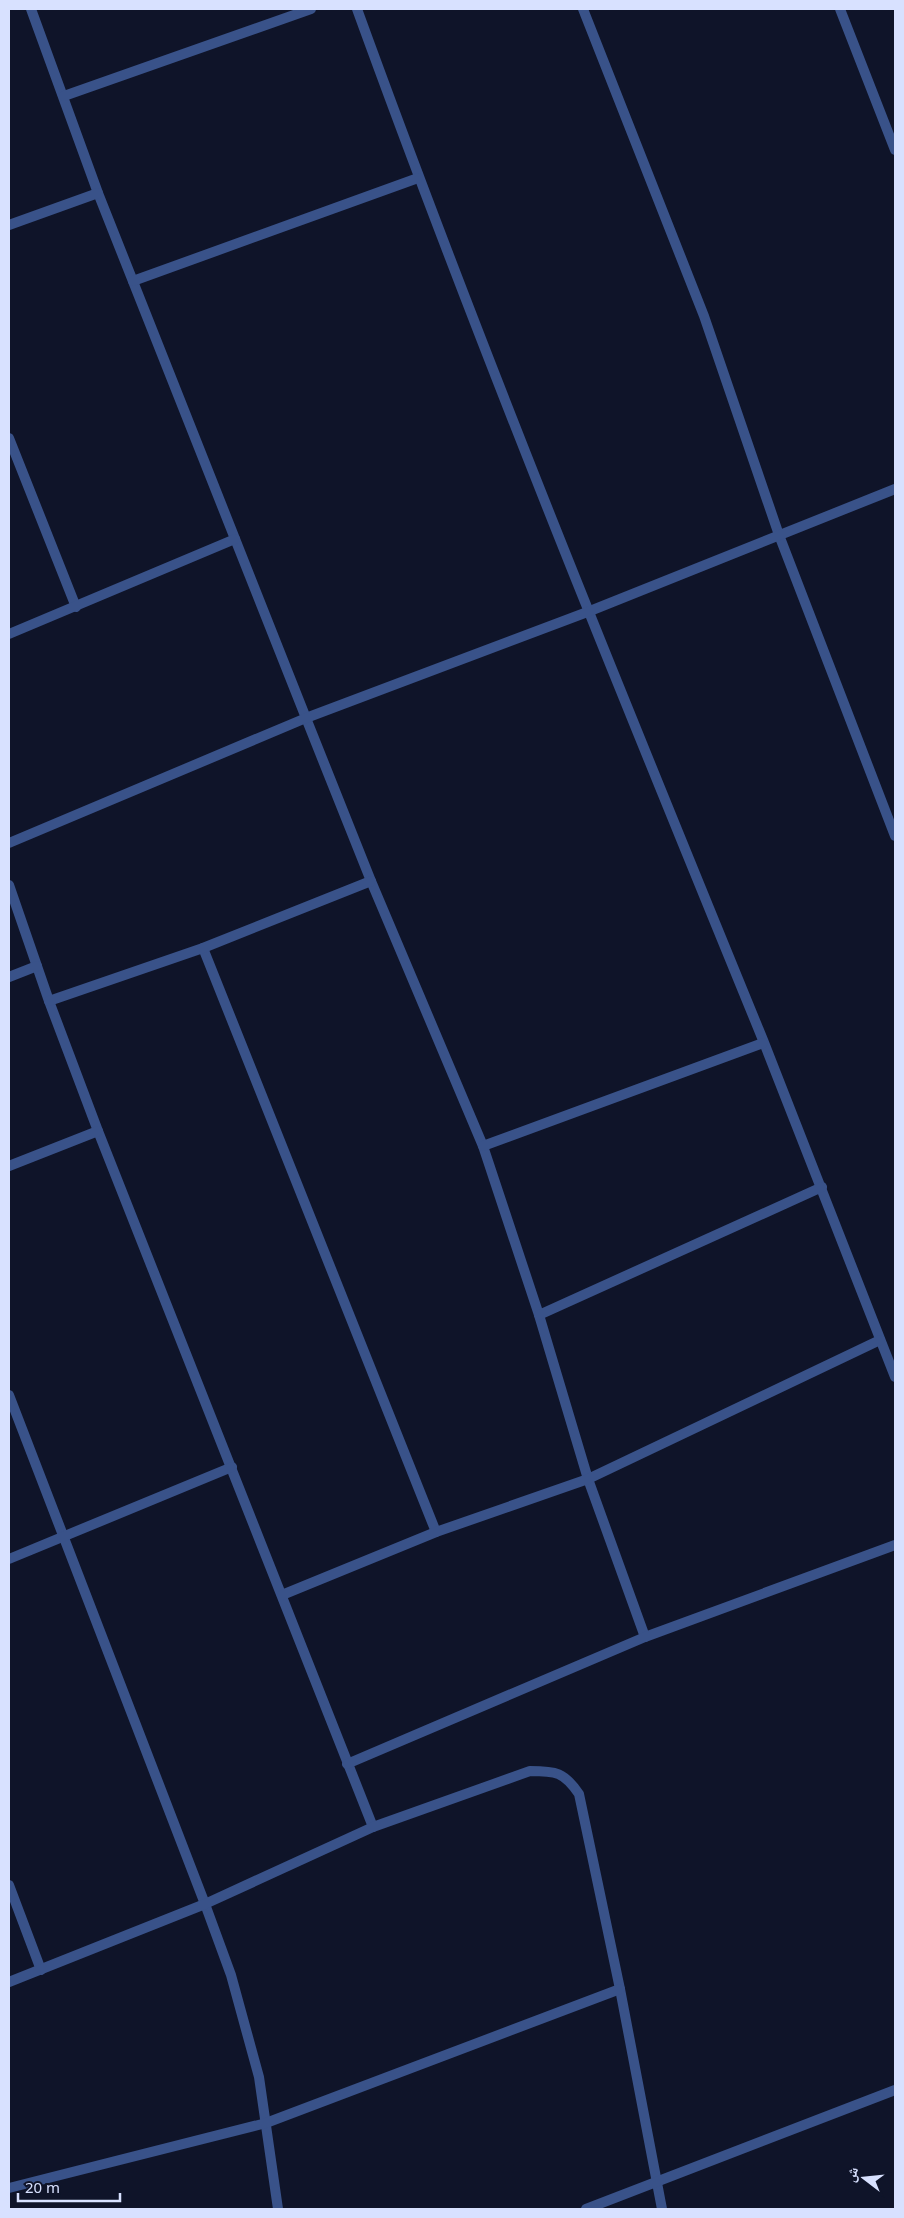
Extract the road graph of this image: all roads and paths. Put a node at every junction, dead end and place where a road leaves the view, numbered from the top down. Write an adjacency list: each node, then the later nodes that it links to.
1 (32, 9): 6 (street)
2 (311, 9): 6 (street)
3 (357, 9): 8 (street)
4 (583, 9): 14 (street)
5 (840, 9): 7 (street)
6 (64, 96): 9 (street)
7 (895, 150)
8 (418, 178): 11 (street); 17 (street)
9 (98, 193): 10 (street); 11 (street)
10 (9, 225)
11 (132, 281): 15 (street)
12 (9, 438): 16 (street)
13 (895, 489): 14 (street)
14 (779, 535): 17 (street); 20 (street)
15 (235, 539): 16 (street); 19 (street)
16 (76, 607): 18 (street)
17 (590, 611): 19 (street); 28 (street)
18 (9, 634)
19 (306, 718): 21 (street); 22 (street)
20 (895, 836)
21 (9, 843)
22 (371, 881): 24 (street); 30 (street)
23 (9, 885): 25 (street)
24 (203, 948): 27 (street); 39 (street)
25 (37, 966): 26 (street); 27 (street)
26 (9, 977)
27 (49, 1001): 29 (street)
28 (764, 1042): 30 (street); 32 (street)
29 (98, 1131): 31 (street); 37 (street)
30 (483, 1146): 33 (street)
31 (9, 1166)
32 (822, 1187): 33 (street); 34 (street)
33 (539, 1315): 38 (street)
34 (880, 1340): 35 (street); 38 (street)
35 (895, 1377)
36 (9, 1395): 40 (street)
37 (232, 1467): 40 (street); 43 (street)
38 (588, 1479): 39 (street); 44 (street)
39 (436, 1532): 43 (street)
40 (63, 1537): 42 (street); 48 (street)
41 (895, 1545): 44 (street)
42 (9, 1559)
43 (282, 1595): 45 (street)
44 (645, 1637): 45 (street)
45 (347, 1764): 46 (street)
46 (374, 1827): 48 (street); 51 (street)
47 (9, 1885): 49 (street)
48 (205, 1904): 49 (street); 53 (street)
49 (41, 1970): 50 (street)
50 (9, 1982)
51 (620, 1989): 53 (street); 54 (street)
52 (895, 2090): 54 (street)
53 (266, 2123): 55 (street); 56 (street)
54 (656, 2182): 57 (street); 58 (street)
55 (9, 2188)
56 (278, 2209)
57 (586, 2209)
58 (662, 2209)

